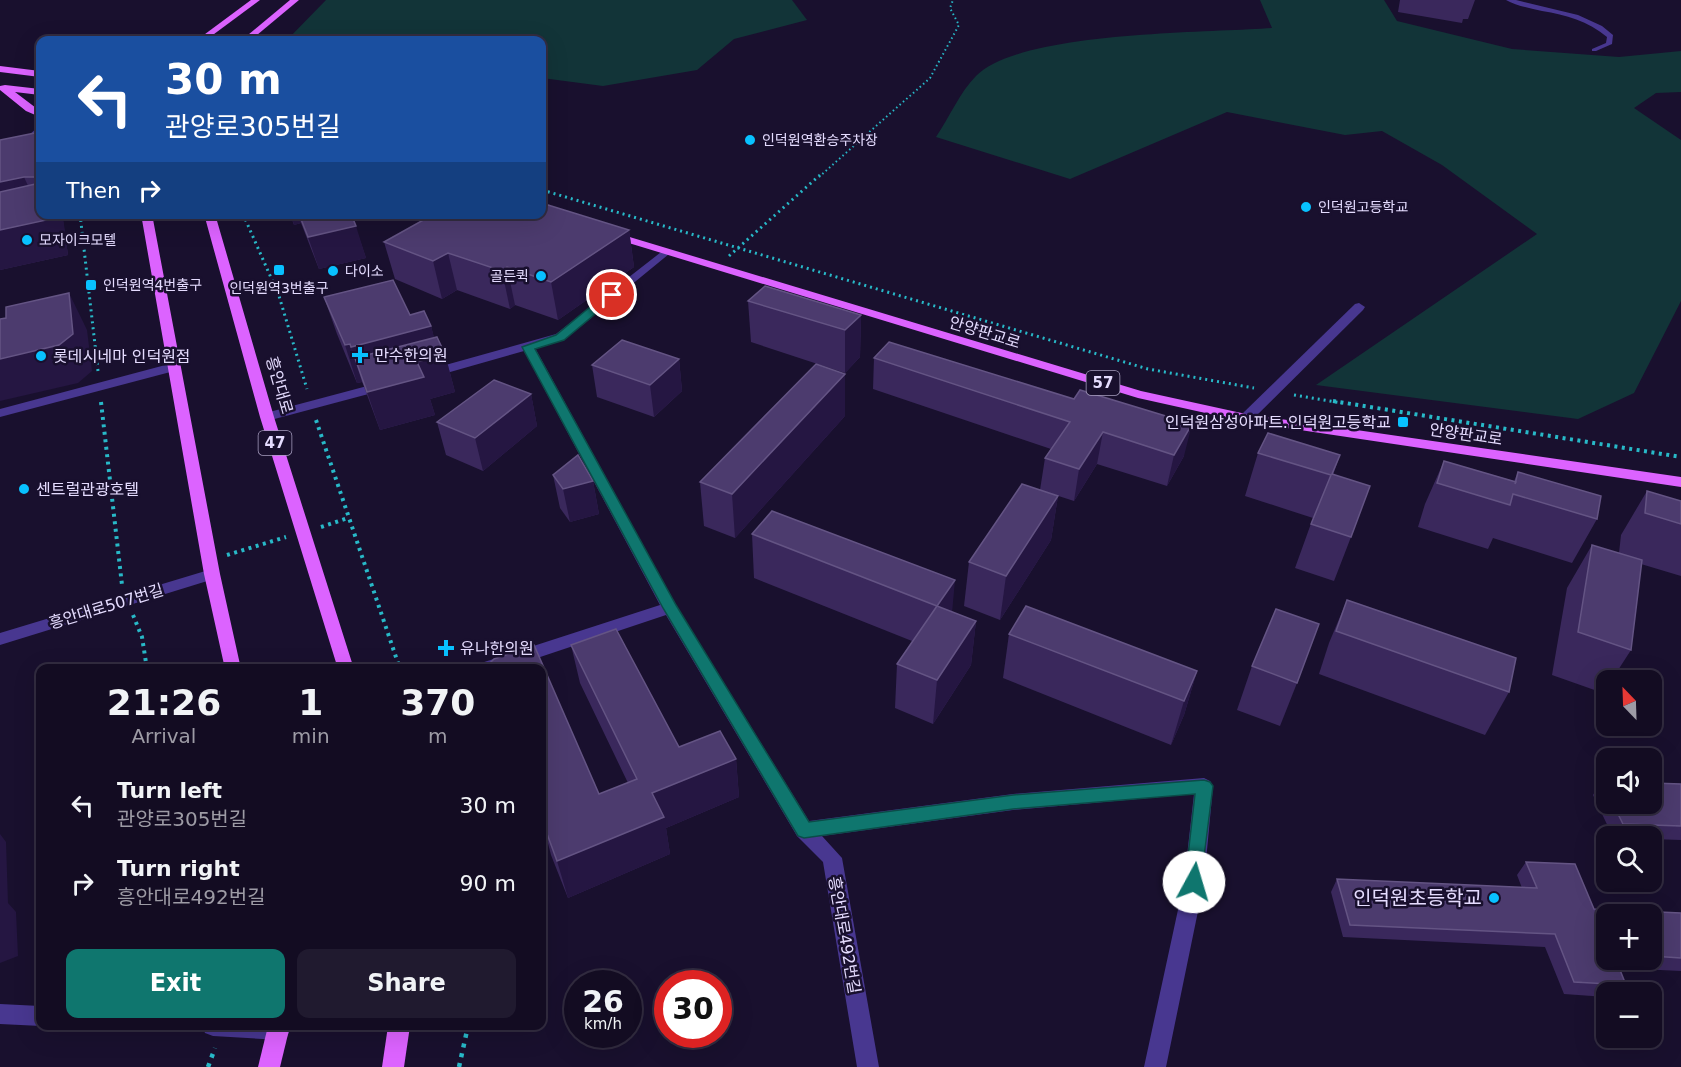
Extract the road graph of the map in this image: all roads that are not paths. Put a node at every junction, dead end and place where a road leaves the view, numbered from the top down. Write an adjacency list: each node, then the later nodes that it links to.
1 (256, 0): 4 (main road)
2 (295, 0): 7 (main road)
3 (1509, 0): 8 (lane)
4 (209, 34): 5 (main road); 6 (main road)
5 (202, 36)
6 (206, 36)
7 (251, 36)
8 (1594, 50)
9 (0, 69): 10 (main road)
10 (36, 73)
11 (3, 88): 12 (main road); 13 (main road)
12 (36, 92)
13 (36, 112)
14 (36, 132): 15 (street)
15 (0, 168)
16 (147, 219): 22 (main road)
17 (210, 219): 24 (main road, 흥안대로 / 47)
18 (598, 230): 19 (main road, 안양판교로 / 57)
19 (665, 252): 21 (street); 25 (main road, 안양판교로 / 57)
20 (1359, 307): 25 (street)
21 (528, 347): 24 (street); 28 (street, 흥안대로492번길)
22 (173, 367): 23 (street); 27 (main road)
23 (0, 413)
24 (267, 417): 31 (main road, 흥안대로 / 47)
25 (1246, 418): 26 (main road, 안양판교로 / 57)
26 (1681, 482)
27 (211, 567): 29 (street, 흥안대로507번길); 30 (main road)
28 (670, 608): 32 (street); 33 (street, 흥안대로492번길)
29 (0, 639)
30 (232, 664)
31 (344, 664)
32 (499, 664)
33 (804, 830): 40 (street, 흥안대로492번길); 41 (street)
34 (0, 1014): 35 (street)
35 (36, 1016)
36 (278, 1030): 38 (main road)
37 (398, 1030): 39 (main road)
38 (269, 1067)
39 (393, 1067)
40 (868, 1067)
41 (1155, 1067)

